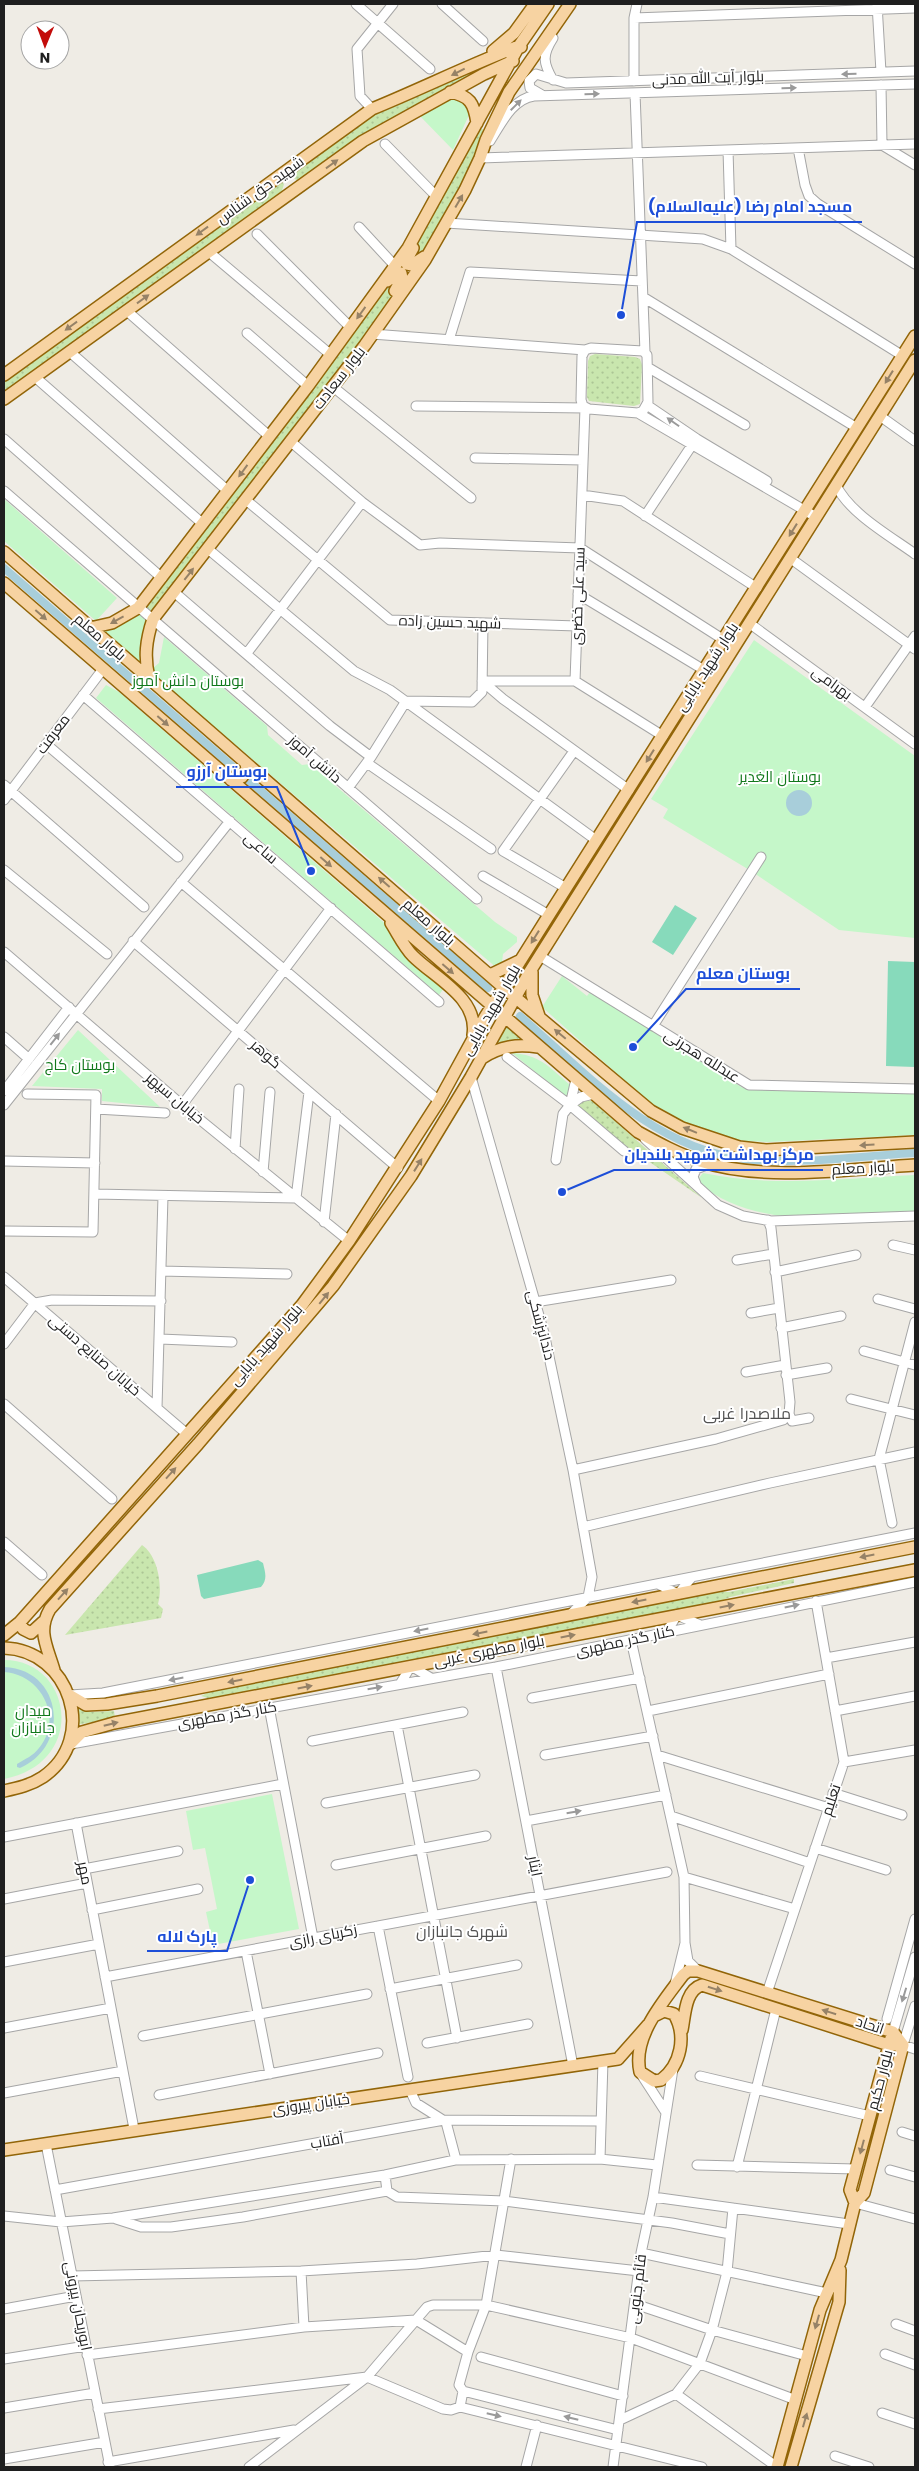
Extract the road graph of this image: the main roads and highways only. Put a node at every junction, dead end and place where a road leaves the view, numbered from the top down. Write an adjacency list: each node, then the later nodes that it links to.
1 (535, 4): 7 (main road)
2 (548, 4): 4 (main road, بلوار سعادت)
3 (571, 5): 5 (main road, بلوار سعادت)
4 (519, 46): 5 (main road); 6 (main road, بلوار سعادت); 7 (main road, شهید حق شناس)
5 (534, 54): 8 (main road, بلوار سعادت)
6 (511, 60): 8 (main road); 9 (main road, شهید حق شناس); 10 (main road, بلوار سعادت)
7 (478, 62): 11 (main road, شهید حق شناس, one-way to 11)
8 (526, 68): 16 (main road, بلوار سعادت, one-way to 8)
9 (450, 92): 10 (main road); 12 (main road, شهید حق شناس, one-way to 9)
10 (477, 123): 14 (main road, بلوار سعادت)
11 (303, 159): 12 (main road); 13 (main road, شهید حق شناس)
12 (314, 176): 15 (main road, شهید حق شناس)
13 (270, 183): 15 (main road); 21 (main road, شهید حق شناس, one-way to 21)
14 (439, 194): 16 (main road); 17 (main road, بلوار سعادت)
15 (271, 208): 22 (main road, شهید حق شناس, one-way to 15)
16 (428, 254): 19 (main road, بلوار سعادت)
17 (381, 286): 19 (main road); 23 (main road, بلوار سعادت, one-way to 23)
18 (915, 336): 32 (main road, بلوار شهید بابایی, one-way to 32)
19 (365, 345): 24 (main road, بلوار سعادت)
20 (915, 360): 33 (main road, بلوار شهید بابایی)
21 (4, 375)
22 (4, 399)
23 (256, 453): 24 (main road); 27 (main road, بلوار سعادت, one-way to 27)
24 (271, 466): 28 (main road, بلوار سعادت, one-way to 24)
25 (4, 552): 27 (main road, بلوار معلم)
26 (4, 583): 30 (main road, بلوار معلم, one-way to 30)
27 (90, 628): 28 (main road, بلوار معلم)
28 (149, 678): 29 (main road, بلوار معلم)
29 (246, 763): 30 (main road); 34 (main road, بلوار معلم, one-way to 29)
30 (231, 780): 31 (main road, بلوار معلم, one-way to 31)
31 (385, 914): 37 (main road, بلوار معلم, one-way to 37); 40 (main road)
32 (520, 960): 34 (main road); 35 (main road, بلوار شهید بابایی)
33 (532, 968): 36 (main road, بلوار شهید بابایی); 39 (main road)
34 (490, 975): 35 (main road, بلوار معلم)
35 (503, 987): 36 (main road, بلوار معلم); 37 (main road, بلوار شهید بابایی)
36 (515, 997): 38 (main road, بلوار شهید بابایی); 39 (main road, بلوار معلم)
37 (492, 1006): 38 (main road, بلوار معلم); 40 (main road, بلوار شهید بابایی)
38 (503, 1016): 41 (main road, بلوار معلم); 42 (main road, بلوار شهید بابایی)
39 (539, 1016): 43 (main road, بلوار معلم, one-way to 39)
40 (470, 1044): 51 (main road, بلوار شهید بابایی)
41 (539, 1047): 42 (main road); 44 (main road, بلوار معلم)
42 (481, 1058): 52 (main road, بلوار شهید بابایی, one-way to 42)
43 (915, 1142)
44 (915, 1165)
45 (915, 1547): 46 (main road, بلوار مطهری غربی, one-way to 46)
46 (823, 1565): 48 (main road, بلوار مطهری غربی); 49 (main road)
47 (915, 1570): 49 (main road, بلوار مطهری غربی)
48 (794, 1571): 50 (main road); 57 (main road, بلوار مطهری غربی, one-way to 57)
49 (828, 1586): 50 (main road, بلوار مطهری غربی)
50 (797, 1592): 58 (main road, بلوار مطهری غربی, one-way to 50)
51 (20, 1622): 52 (main road); 53 (main road, بلوار شهید بابایی)
52 (43, 1622): 55 (main road)
53 (4, 1635)
54 (4, 1648): 55 (main road)
55 (54, 1670): 56 (main road)
56 (69, 1695): 57 (main road, بلوار مطهری غربی); 59 (main road)
57 (132, 1700): 58 (main road)
58 (135, 1719): 59 (main road, بلوار مطهری غربی, one-way to 58)
59 (69, 1745): 60 (main road)
60 (4, 1791)
61 (656, 2015): 62 (main road); 63 (main road); 64 (main road, اتحاد, one-way to 61)
62 (648, 2025): 67 (main road); 68 (main road)
63 (682, 2030): 66 (main road, اتحاد, one-way to 66); 68 (main road)
64 (893, 2032): 65 (main road, اتحاد); 66 (main road, بلوار حکیم)
65 (904, 2045): 66 (main road, اتحاد); 70 (main road, بلوار حکیم)
66 (889, 2046): 70 (main road, بلوار حکیم, one-way to 70)
67 (618, 2058): 68 (main road); 69 (main road, خیابان پیروزی)
68 (641, 2073)
69 (4, 2150)
70 (855, 2203): 71 (main road, بلوار حکیم)
71 (841, 2260): 72 (main road, بلوار حکیم, one-way to 72); 73 (main road, بلوار حکیم, one-way to 71)
72 (777, 2467)
73 (792, 2467)

